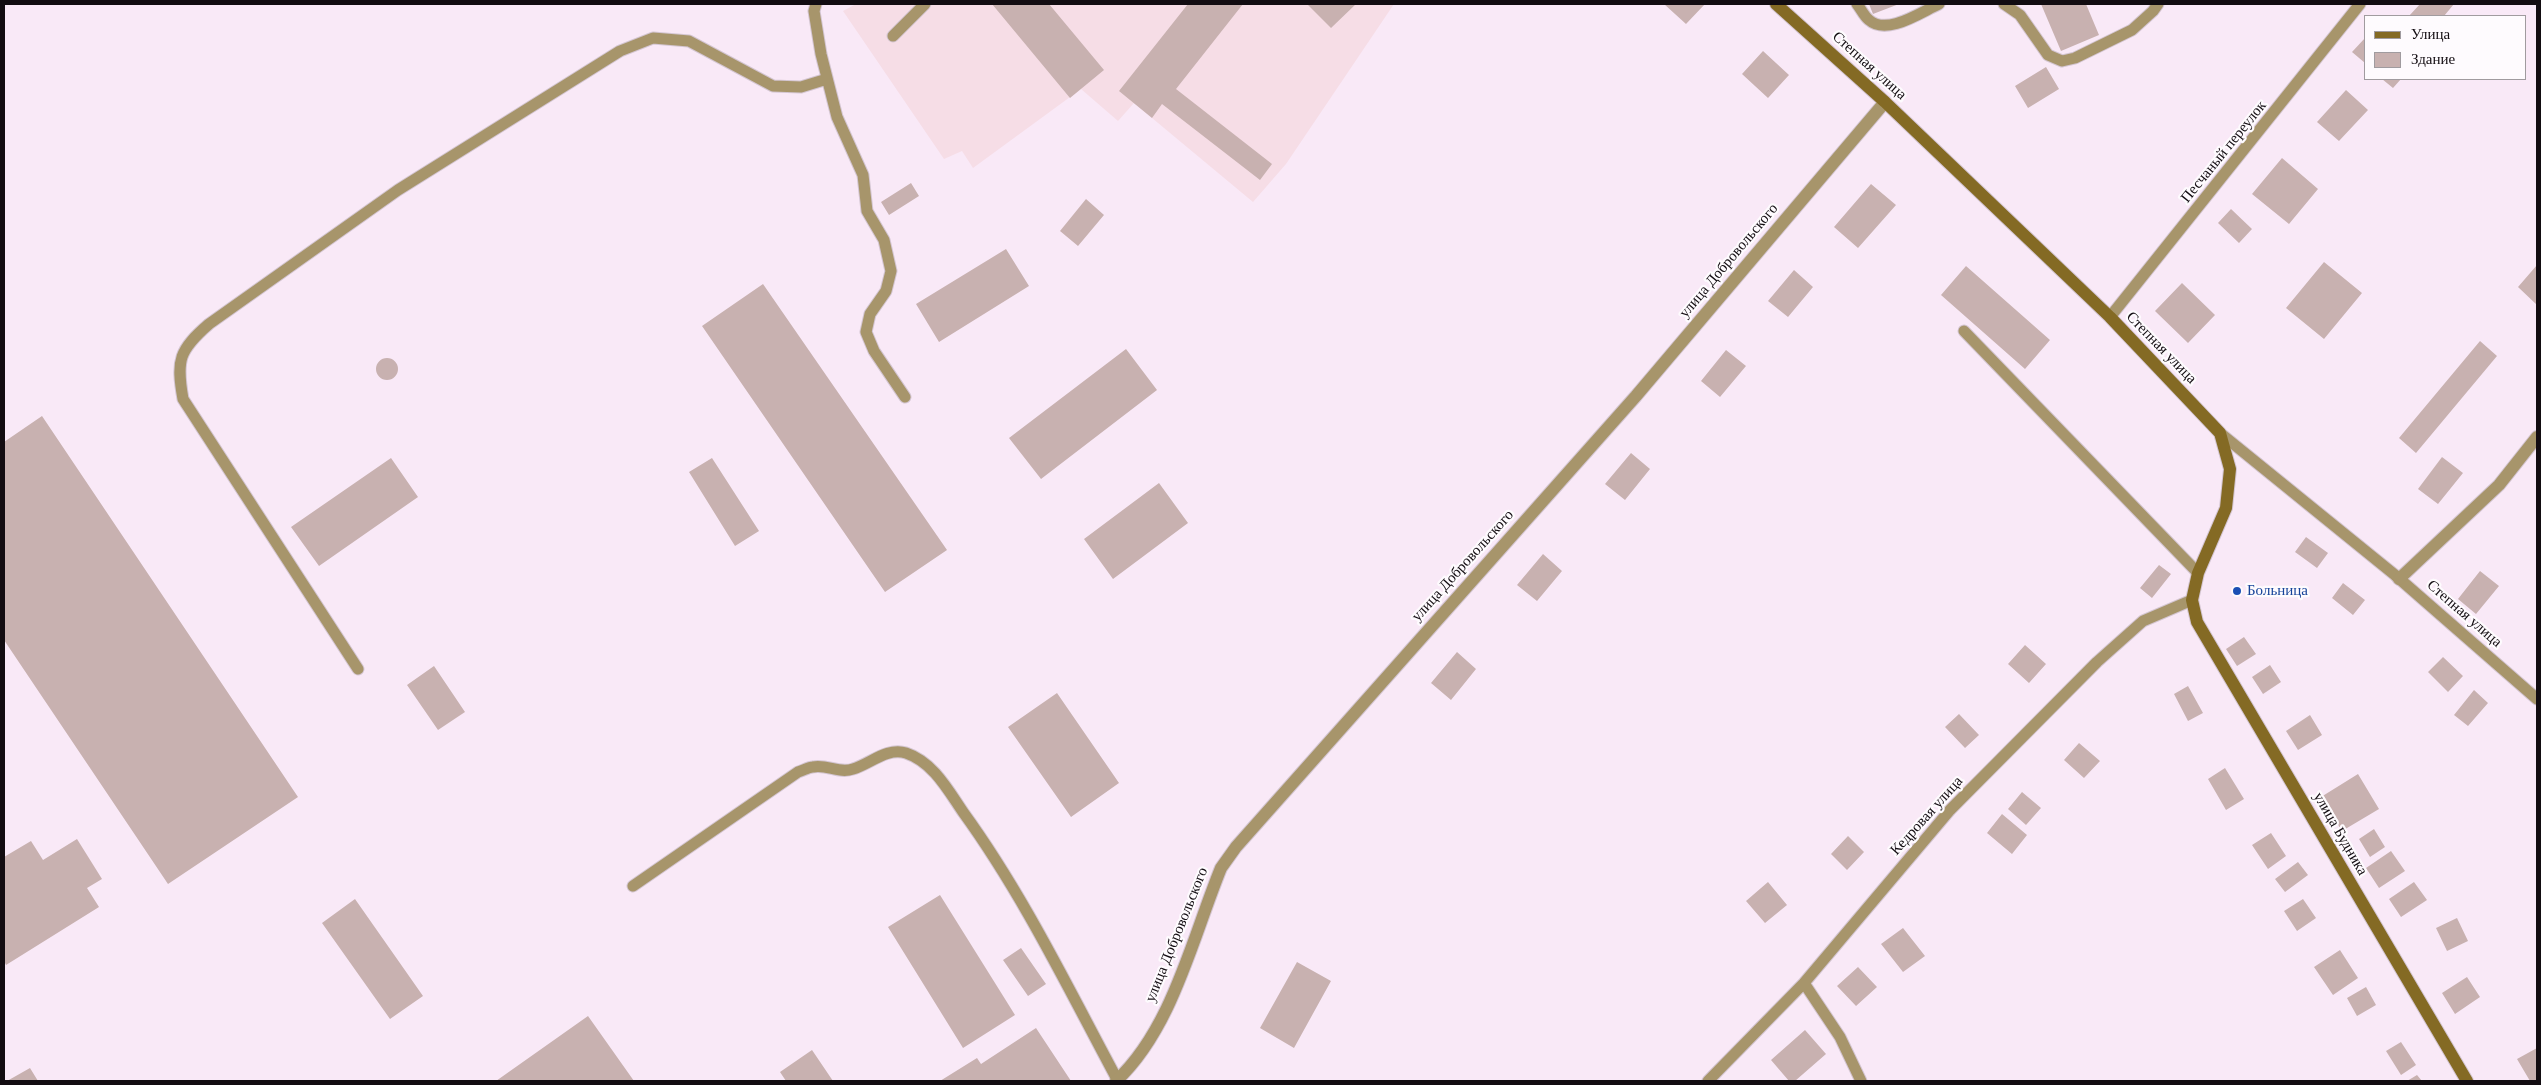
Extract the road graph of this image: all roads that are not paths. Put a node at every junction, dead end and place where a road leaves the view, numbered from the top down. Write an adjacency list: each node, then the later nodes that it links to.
1 (816, 4): 10 (lane)
2 (924, 4): 9 (lane)
3 (1857, 4): 4 (lane)
4 (1939, 4)
5 (2004, 4): 6 (lane)
6 (2158, 4)
7 (2360, 4): 12 (lane, Песчаный переулок)
8 (1780, 5): 11 (street, Степная улица)
9 (893, 36)
10 (827, 79): 14 (lane); 20 (lane)
11 (1884, 102): 12 (street, Степная улица); 24 (street, улица Добровольского)
12 (2110, 318): 15 (street, Степная улица)
13 (1964, 330): 17 (lane)
14 (905, 397)
15 (2220, 433): 17 (street); 18 (lane, Степная улица)
16 (2537, 436): 18 (street)
17 (2198, 573): 19 (street)
18 (2399, 579): 21 (lane, Степная улица)
19 (2192, 600): 23 (lane, Кедровая улица); 27 (street, улица Будника)
20 (358, 669)
21 (2537, 699)
22 (633, 886): 24 (lane)
23 (1804, 983): 25 (lane, Кедровая улица); 26 (lane)
24 (1117, 1081)
25 (1708, 1081)
26 (1860, 1081)
27 (2467, 1081)

